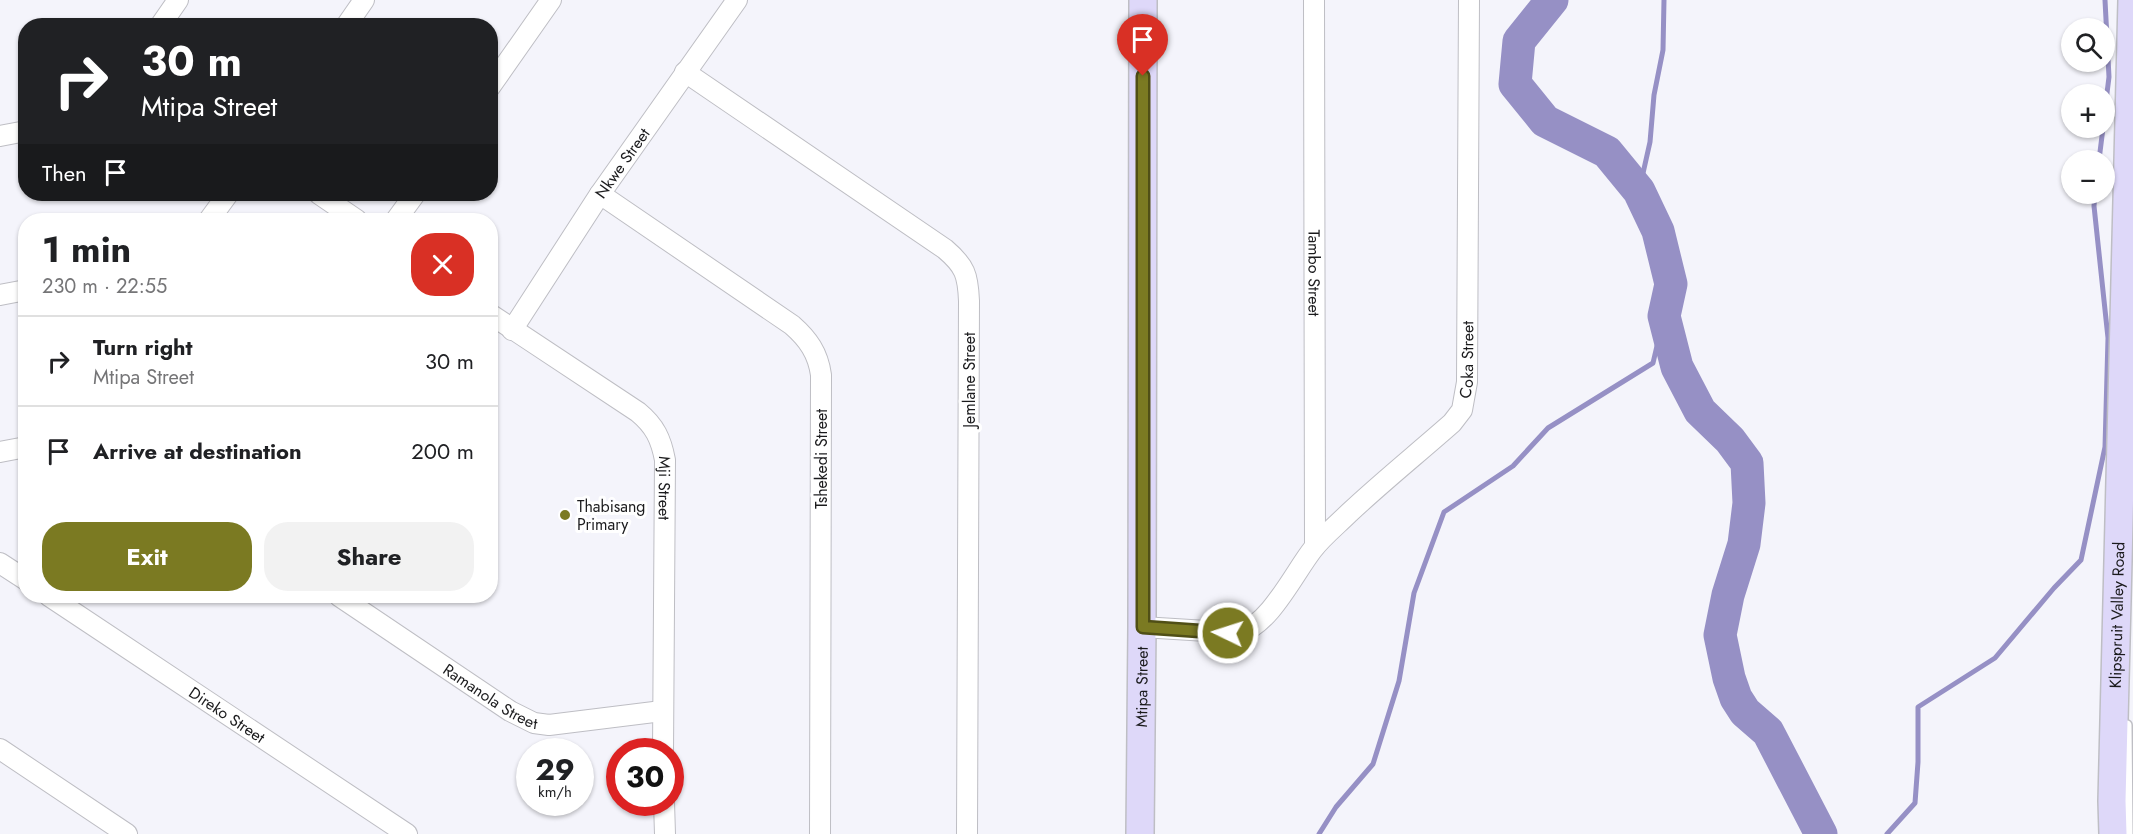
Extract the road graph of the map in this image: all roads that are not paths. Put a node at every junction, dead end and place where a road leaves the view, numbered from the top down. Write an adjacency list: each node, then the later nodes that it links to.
1 (178, 0): 9 (street)
2 (364, 0): 10 (street)
3 (551, 0): 12 (street)
4 (737, 0): 11 (street, Nkwe Street)
5 (1143, 0): 29 (street, Mtipa Street)
6 (1314, 0): 24 (street, Tambo Street)
7 (1468, 0): 24 (street, Coka Street)
8 (2132, 0): 41 (street, Klipspruit Valley Road)
9 (166, 18)
10 (352, 18)
11 (685, 72): 15 (street, Nkwe Street); 39 (street, Jemlane Street)
12 (498, 76)
13 (18, 133): 14 (street)
14 (0, 136)
15 (600, 194): 21 (street, Nkwe Street); 38 (street, Tshekedi Street)
16 (329, 201): 17 (street)
17 (347, 213)
18 (18, 292): 19 (street)
19 (0, 295)
20 (498, 320): 21 (street, Mji Street)
21 (512, 330): 30 (street, Mji Street)
22 (18, 449): 23 (street)
23 (0, 452)
24 (1315, 546): 29 (street, Coka Street)
25 (0, 563): 26 (street)
26 (18, 575)
27 (60, 603): 36 (street, Direko Street)
28 (349, 603): 30 (street, Ramanola Street)
29 (1143, 627): 40 (street, Mtipa Street)
30 (662, 711): 32 (street, Mji Street)
31 (2127, 717): 42 (lane)
32 (663, 738)
33 (0, 749): 35 (street)
34 (664, 816): 37 (street)
35 (127, 834)
36 (407, 834)
37 (665, 834)
38 (820, 834)
39 (967, 834)
40 (1140, 834)
41 (2113, 834)
42 (2128, 834)

